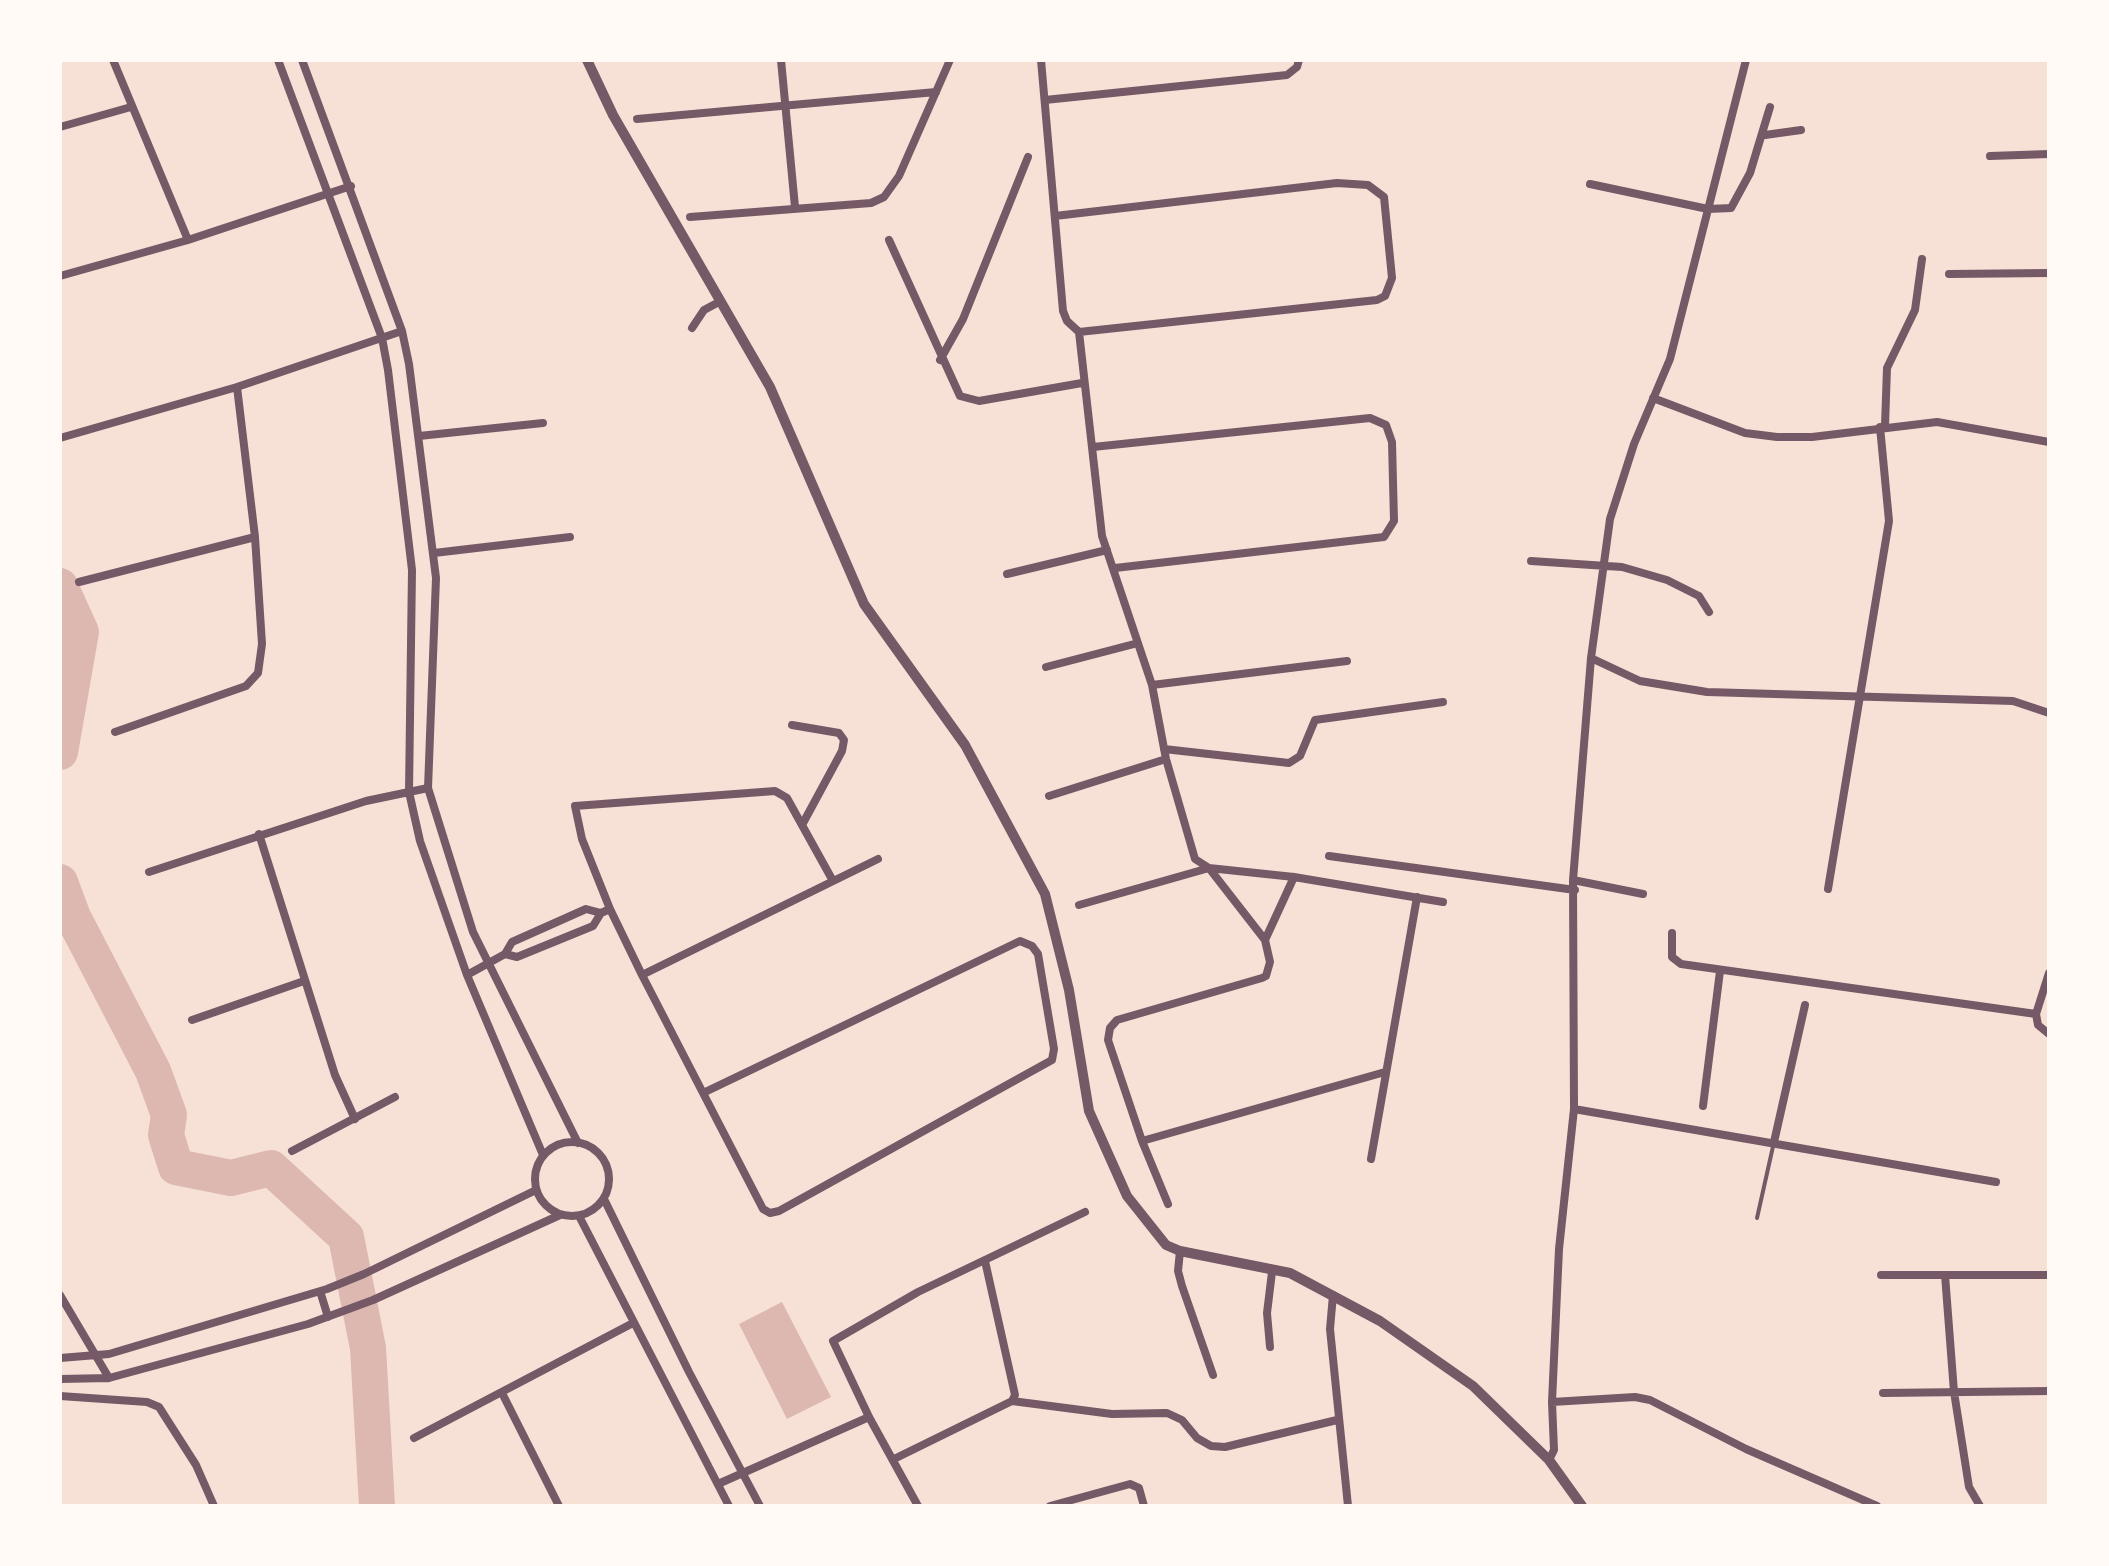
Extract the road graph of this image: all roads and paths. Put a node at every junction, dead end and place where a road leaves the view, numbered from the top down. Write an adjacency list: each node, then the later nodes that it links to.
1 (113, 60): 13 (street)
2 (278, 60): 24 (street)
3 (302, 60): 23 (street)
4 (587, 60): 35 (street)
5 (781, 60): 12 (street)
6 (950, 60): 10 (street)
7 (1041, 60): 11 (street)
8 (1299, 60): 11 (street)
9 (1746, 60): 26 (street)
10 (936, 92): 12 (street); 25 (street)
11 (1045, 100): 27 (street)
12 (785, 106): 15 (street); 25 (street)
13 (131, 107): 16 (street); 29 (street)
14 (1770, 107): 18 (street)
15 (637, 119)
16 (60, 127)
17 (1801, 130): 18 (street)
18 (1765, 135): 26 (street)
19 (2049, 154): 20 (street)
20 (1990, 156)
21 (1028, 157): 40 (street)
22 (1590, 184): 26 (street)
23 (351, 186): 24 (street); 37 (street)
24 (329, 193): 29 (street); 39 (street)
25 (795, 207): 28 (street)
26 (1708, 209): 43 (street)
27 (1055, 216): 38 (street); 38 (street)
28 (690, 217)
29 (188, 240): 34 (street)
30 (889, 240): 40 (street)
31 (1922, 259): 45 (street)
32 (2049, 273): 33 (street)
33 (1949, 274)
34 (60, 276)
35 (719, 302): 36 (street); 123 (street)
36 (692, 328)
37 (402, 331): 39 (street); 46 (street)
38 (1079, 332): 41 (street)
39 (382, 338): 42 (street); 72 (street)
40 (940, 360): 41 (street)
41 (1082, 383): 49 (street)
42 (237, 387): 47 (street); 50 (street)
43 (1653, 398): 45 (street); 55 (street)
44 (543, 423): 46 (street)
45 (1882, 426): 48 (street); 65 (street)
46 (419, 436): 53 (street)
47 (60, 438)
48 (2049, 442)
49 (1093, 447): 52 (street); 56 (street)
50 (255, 537): 58 (street); 69 (street)
51 (570, 537): 53 (street)
52 (1107, 550): 56 (street); 57 (street)
53 (434, 553): 71 (street)
54 (1531, 561): 55 (street)
55 (1604, 567): 59 (street); 61 (street)
56 (1115, 568): 60 (street)
57 (1007, 574)
58 (79, 582)
59 (1709, 612)
60 (1138, 643): 63 (street); 64 (street)
61 (1591, 658): 65 (street); 82 (street)
62 (1347, 661): 64 (street)
63 (1046, 667)
64 (1152, 685): 70 (street)
65 (1861, 695): 67 (street); 83 (street)
66 (1443, 702): 70 (street)
67 (2049, 713)
68 (792, 725): 74 (street)
69 (115, 732)
70 (1165, 754): 73 (street); 78 (street)
71 (428, 788): 72 (street); 93 (street)
72 (409, 792): 75 (street); 96 (street)
73 (1049, 796)
74 (802, 825): 81 (street); 88 (street)
75 (259, 834): 79 (street); 98 (street)
76 (1329, 856): 82 (street)
77 (878, 859): 81 (street)
78 (1209, 868): 80 (street); 87 (street); 91 (street)
79 (149, 872)
80 (1294, 877): 85 (street); 91 (street)
81 (833, 881): 97 (street)
82 (1574, 885): 84 (street); 107 (street)
83 (1828, 889)
84 (1643, 894)
85 (1417, 897): 86 (street); 103 (street)
86 (1443, 902)
87 (1079, 905)
88 (610, 909): 89 (street); 97 (street)
89 (601, 913): 92 (street); 92 (street)
90 (1672, 933): 94 (street)
91 (1265, 940): 109 (street)
92 (505, 954): 93 (street)
93 (488, 964): 96 (street); 111 (street)
94 (1720, 971): 100 (street); 106 (street)
95 (2049, 973): 100 (street)
96 (467, 975): 113 (street)
97 (642, 975): 104 (street)
98 (304, 981): 101 (street); 108 (street)
99 (1805, 1005): 110 (street)
100 (2036, 1014): 102 (street)
101 (192, 1020)
102 (2049, 1034)
103 (1385, 1072): 109 (street); 114 (street)
104 (703, 1093): 104 (street)
105 (395, 1097): 108 (street)
106 (1703, 1106)
107 (1574, 1109): 110 (street); 146 (street)
108 (355, 1119): 112 (street)
109 (1142, 1141): 118 (street)
110 (1774, 1142): 115 (street); 122 (lane)
111 (578, 1143): 113 (street); 117 (street)
112 (292, 1151)
113 (543, 1155): 116 (street)
114 (1371, 1159)
115 (1996, 1182)
116 (536, 1190): 120 (street); 129 (street)
117 (604, 1199): 121 (street); 152 (street)
118 (1168, 1204)
119 (1085, 1212): 124 (street)
120 (560, 1215): 121 (street); 132 (street)
121 (579, 1216): 133 (street)
122 (1757, 1218)
123 (1180, 1251): 125 (street); 137 (street)
124 (985, 1261): 145 (street); 147 (street)
125 (1272, 1272): 131 (street); 134 (street)
126 (1881, 1275): 127 (street)
127 (1945, 1275): 128 (street); 141 (street)
128 (2049, 1275)
129 (324, 1290): 132 (street); 135 (street)
130 (60, 1295): 135 (street)
131 (1333, 1295): 148 (street); 151 (street)
132 (328, 1317): 138 (street)
133 (633, 1323): 142 (street); 153 (street)
134 (1270, 1347)
135 (95, 1357): 136 (street); 138 (street)
136 (60, 1358)
137 (1213, 1375)
138 (109, 1378): 139 (street)
139 (60, 1379)
140 (2049, 1391): 141 (street)
141 (1954, 1392): 143 (street); 164 (street)
142 (502, 1393): 149 (street); 155 (street)
143 (1883, 1393)
144 (60, 1396): 154 (street)
145 (1012, 1401): 148 (street); 150 (street)
146 (1552, 1402): 151 (street); 163 (street)
147 (869, 1417): 150 (street); 152 (street)
148 (1337, 1420): 161 (street)
149 (414, 1438)
150 (894, 1459): 158 (street)
151 (1549, 1460): 162 (street)
152 (744, 1472): 153 (street); 157 (street)
153 (718, 1484): 156 (street)
154 (214, 1506)
155 (559, 1506)
156 (729, 1506)
157 (760, 1506)
158 (918, 1506)
159 (1050, 1506): 160 (street)
160 (1144, 1506)
161 (1348, 1506)
162 (1582, 1506)
163 (1877, 1506)
164 (1980, 1506)

